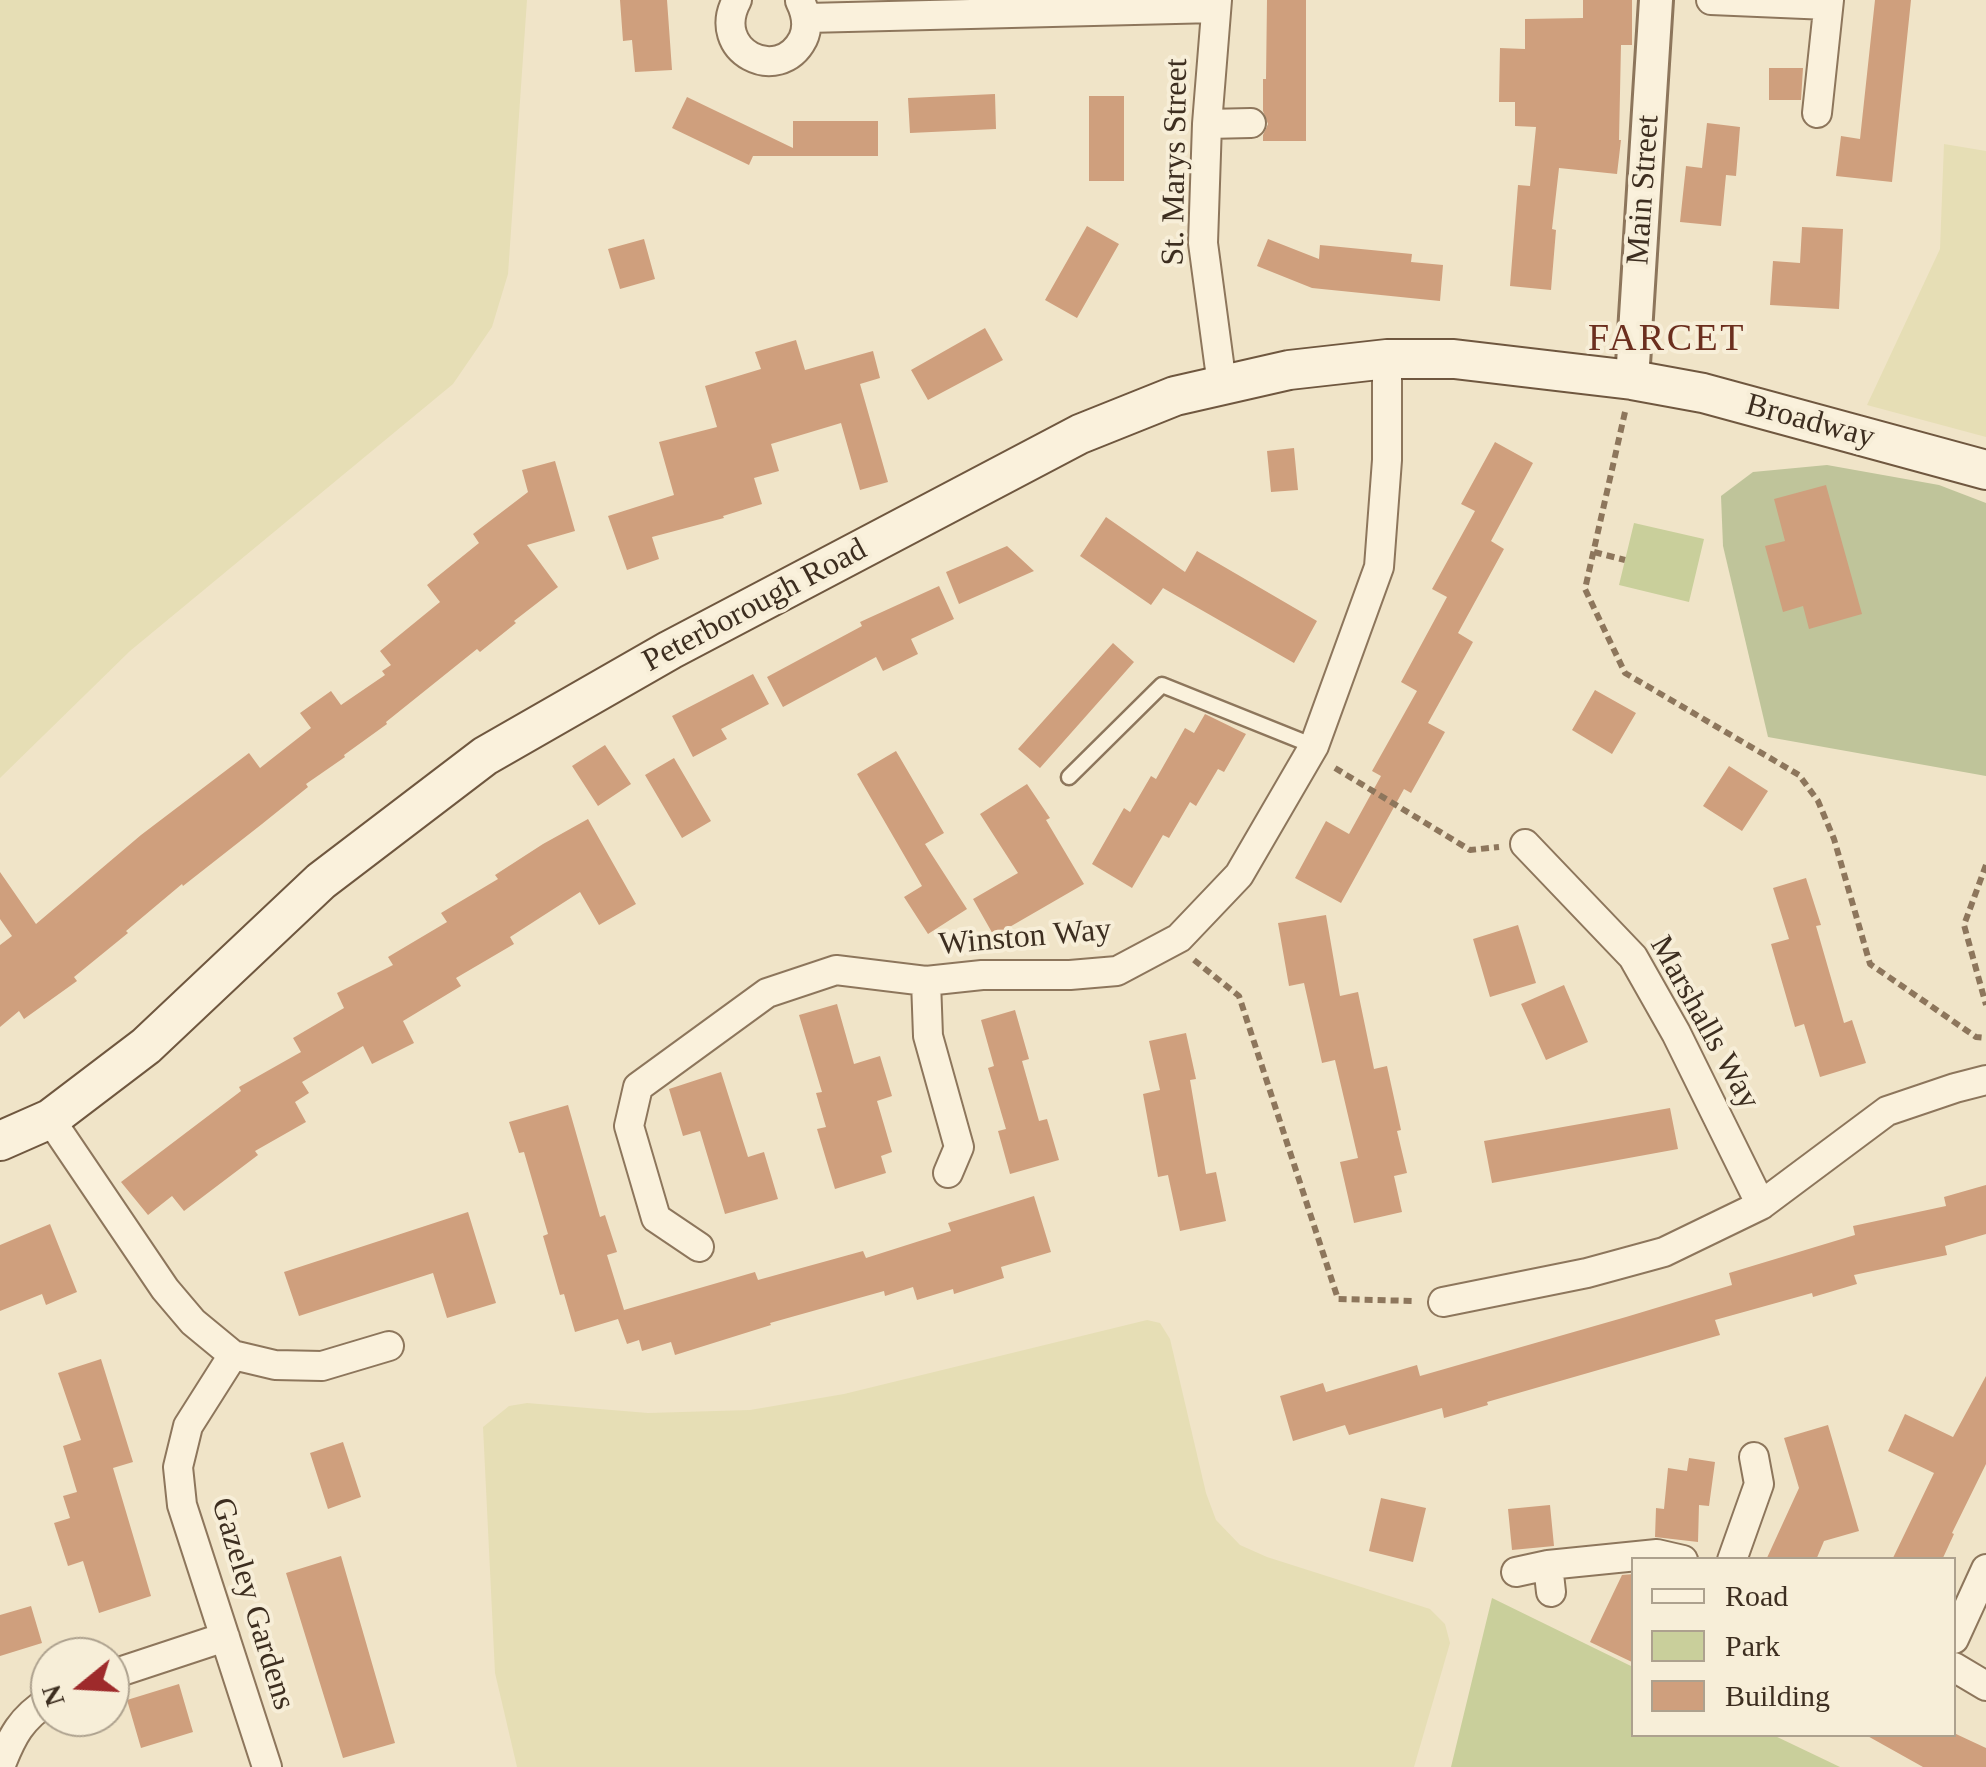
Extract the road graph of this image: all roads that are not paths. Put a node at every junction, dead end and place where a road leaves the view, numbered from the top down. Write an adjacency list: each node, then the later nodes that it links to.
1 (737, 0): 6 (street)
2 (1656, 0): 12 (street, Main Street)
3 (1711, 0): 4 (street)
4 (1828, 3): 7 (street)
5 (1216, 4): 6 (street); 8 (street, St. Marys Street)
6 (803, 9)
7 (1817, 113)
8 (1208, 124): 9 (street); 11 (street, St. Marys Street)
9 (1252, 124)
10 (1387, 359): 11 (main road, Peterborough Road); 12 (main road, Peterborough Road); 14 (street, Winston Way)
11 (1222, 385): 19 (main road, Peterborough Road)
12 (1629, 393): 13 (main road, Broadway)
13 (1986, 470)
14 (1312, 749): 15 (lane); 17 (street, Winston Way)
15 (1069, 777)
16 (1525, 844): 22 (street, Marshalls Way)
17 (926, 981): 21 (street); 23 (street, Winston Way)
18 (1986, 1080): 22 (street)
19 (50, 1119): 20 (main road, Peterborough Road); 26 (street)
20 (0, 1141)
21 (948, 1173)
22 (1761, 1205): 24 (street)
23 (699, 1247)
24 (1442, 1302)
25 (388, 1346): 26 (street)
26 (233, 1356): 35 (street, Gazeley Gardens)
27 (1754, 1457): 30 (street)
28 (1645, 1557): 29 (street)
29 (1670, 1557)
30 (1733, 1557)
31 (1631, 1560): 33 (street)
32 (1986, 1569): 34 (street)
33 (1516, 1572)
34 (1956, 1635)
35 (225, 1636): 37 (street); 41 (street, Gazeley Gardens)
36 (1956, 1668): 38 (street)
37 (130, 1669)
38 (1986, 1686)
39 (30, 1715): 40 (street)
40 (0, 1766)
41 (267, 1767)

